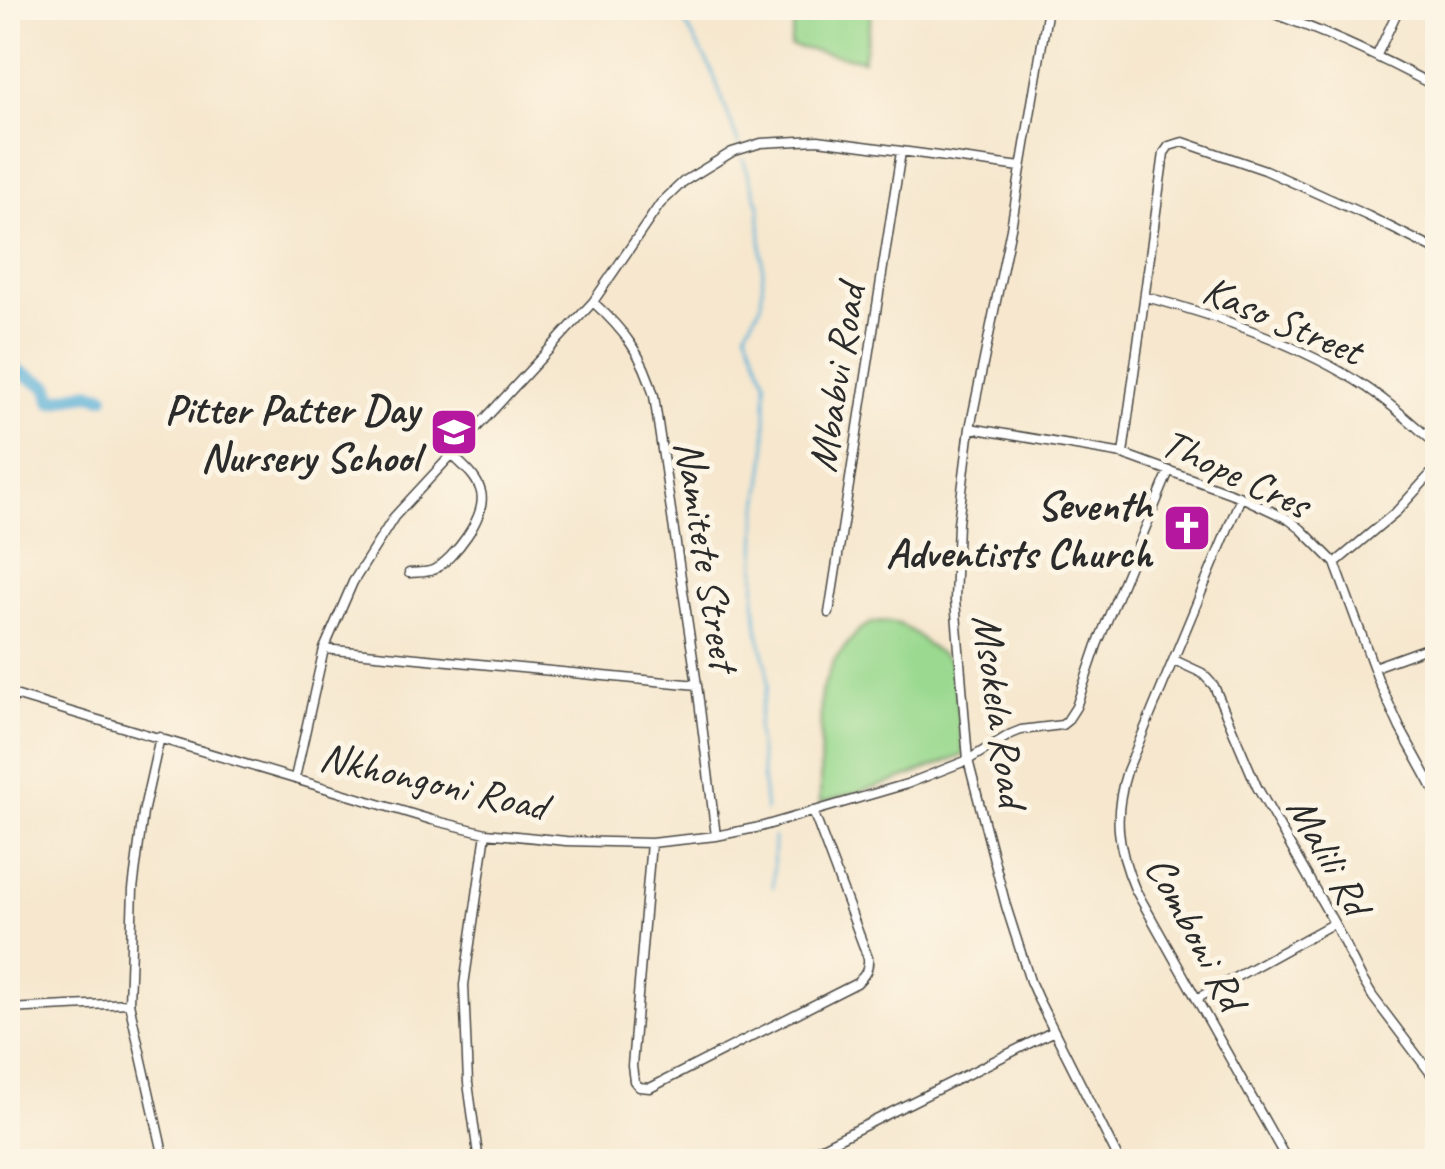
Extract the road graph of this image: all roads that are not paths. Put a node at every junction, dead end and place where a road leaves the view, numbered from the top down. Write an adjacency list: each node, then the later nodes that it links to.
1 (1048, 8): 7 (street, Msokela Road)
2 (1257, 8): 4 (street)
3 (1400, 8): 4 (street)
4 (1377, 54): 5 (street)
5 (1438, 88)
6 (901, 152): 7 (street); 10 (street); 20 (street, Mbabvi Road)
7 (1021, 167): 11 (street, Msokela Road)
8 (1438, 251): 9 (street)
9 (1146, 297): 12 (street, Kaso Street); 13 (street)
10 (593, 302): 14 (street); 25 (street, Namitete Street)
11 (970, 428): 13 (street, Thope Cres); 29 (street, Msokela Road)
12 (1438, 446)
13 (1123, 454): 16 (street, Thope Cres)
14 (452, 455): 19 (street); 22 (street)
15 (1438, 466): 18 (street)
16 (1169, 471): 17 (street, Thope Cres); 29 (street, Nkhongoni Road)
17 (1240, 497): 18 (street, Thope Cres); 23 (street, Comboni Rd)
18 (1335, 563): 24 (street, Thope Cres)
19 (410, 573)
20 (829, 613)
21 (1438, 644): 24 (street)
22 (324, 650): 25 (street); 30 (street)
23 (1174, 660): 36 (street, Malili Rd); 37 (street, Comboni Rd)
24 (1374, 667): 31 (street, Thope Cres)
25 (697, 685): 34 (street, Namitete Street)
26 (10, 693): 27 (street); 28 (street, Nkhongoni Road)
27 (8, 718)
28 (160, 737): 30 (street, Nkhongoni Road); 38 (street)
29 (968, 760): 32 (street, Nkhongoni Road); 40 (street, Msokela Road)
30 (295, 778): 33 (street, Nkhongoni Road)
31 (1438, 796)
32 (813, 811): 34 (street, Nkhongoni Road); 35 (street)
33 (486, 833): 35 (street, Nkhongoni Road); 44 (street)
34 (716, 836): 35 (street, Nkhongoni Road)
35 (651, 843)
36 (1334, 923): 37 (street); 41 (street, Malili Rd)
37 (1198, 998): 48 (street, Comboni Rd)
38 (129, 1003): 39 (street); 43 (street)
39 (8, 1008)
40 (1054, 1031): 42 (street); 47 (street, Msokela Road)
41 (1438, 1083)
42 (814, 1151): 45 (street); 46 (street)
43 (165, 1162)
44 (478, 1162)
45 (792, 1162)
46 (818, 1162)
47 (1120, 1162)
48 (1288, 1162)

